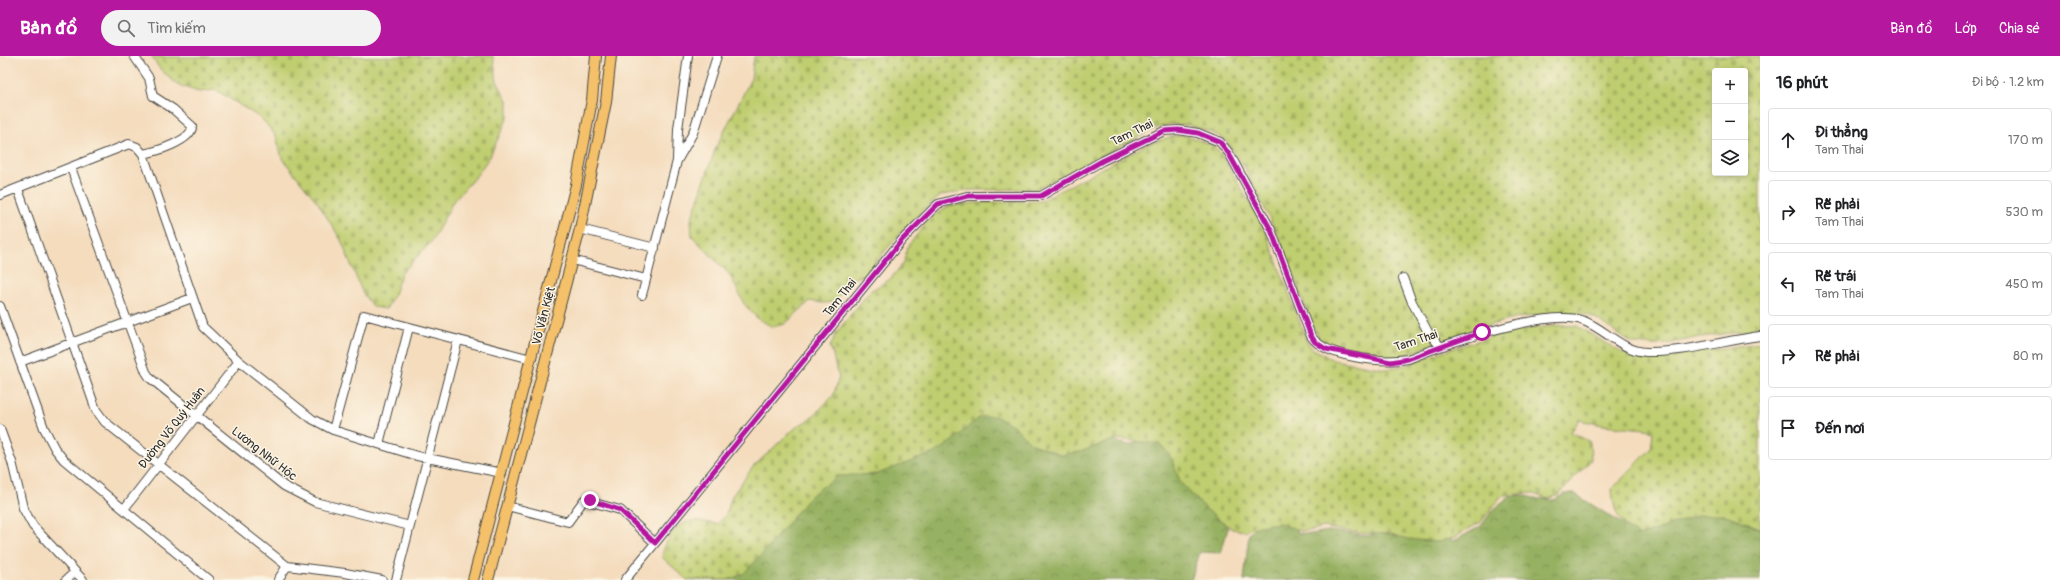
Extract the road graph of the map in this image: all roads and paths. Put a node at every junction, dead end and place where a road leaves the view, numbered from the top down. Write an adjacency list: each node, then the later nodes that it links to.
1 (134, 56): 8 (street)
2 (596, 56): 6 (main road, Võ Văn Kiệt)
3 (611, 56): 7 (main road, Võ Văn Kiệt)
4 (688, 56): 9 (street)
5 (717, 56): 9 (street)
6 (592, 100): 7 (main road); 27 (main road, Võ Văn Kiệt)
7 (606, 102): 13 (main road, Võ Văn Kiệt)
8 (143, 154): 10 (street); 19 (street)
9 (677, 161): 14 (street)
10 (71, 168): 11 (street); 21 (street, Lương Nhữ Hộc)
11 (18, 189): 12 (street); 25 (street)
12 (0, 195)
13 (580, 229): 14 (street); 15 (main road, Võ Văn Kiệt)
14 (655, 248): 17 (street)
15 (572, 260): 17 (street); 37 (main road, Võ Văn Kiệt)
16 (1403, 278): 26 (street)
17 (646, 279): 18 (street)
18 (642, 295)
19 (192, 298): 21 (street); 28 (street)
20 (0, 306): 29 (street)
21 (127, 322): 25 (street); 30 (street, Lương Nhữ Hộc)
22 (409, 327): 24 (street); 32 (street); 33 (street)
23 (1760, 336): 26 (street, Tam Thai)
24 (458, 340): 27 (street); 34 (street)
25 (72, 343): 29 (street); 35 (street)
26 (1440, 346): 40 (street, Tam Thai)
27 (531, 359): 36 (main road, Võ Văn Kiệt)
28 (239, 361): 30 (street, Đường Võ Quý Huân); 32 (street)
29 (20, 362): 38 (street)
30 (196, 416): 35 (street, Đường Võ Quý Huân); 39 (street, Lương Nhữ Hộc)
31 (0, 429): 42 (street)
32 (333, 430): 33 (street)
33 (378, 444): 34 (street)
34 (427, 458): 36 (street); 39 (street)
35 (158, 465): 38 (street, Đường Võ Quý Huân); 41 (street)
36 (502, 473): 50 (main road, Võ Văn Kiệt)
37 (507, 506): 40 (street); 51 (main road, Võ Văn Kiệt)
38 (124, 510): 46 (street)
39 (410, 526): 49 (street)
40 (655, 543): 52 (street, Tam Thai)
41 (287, 566): 43 (street); 47 (street)
42 (74, 572): 44 (street); 45 (street)
43 (353, 578): 48 (street)
44 (66, 580)
45 (83, 580)
46 (209, 580)
47 (278, 580)
48 (382, 580)
49 (396, 580)
50 (473, 580)
51 (488, 580)
52 (626, 580)

